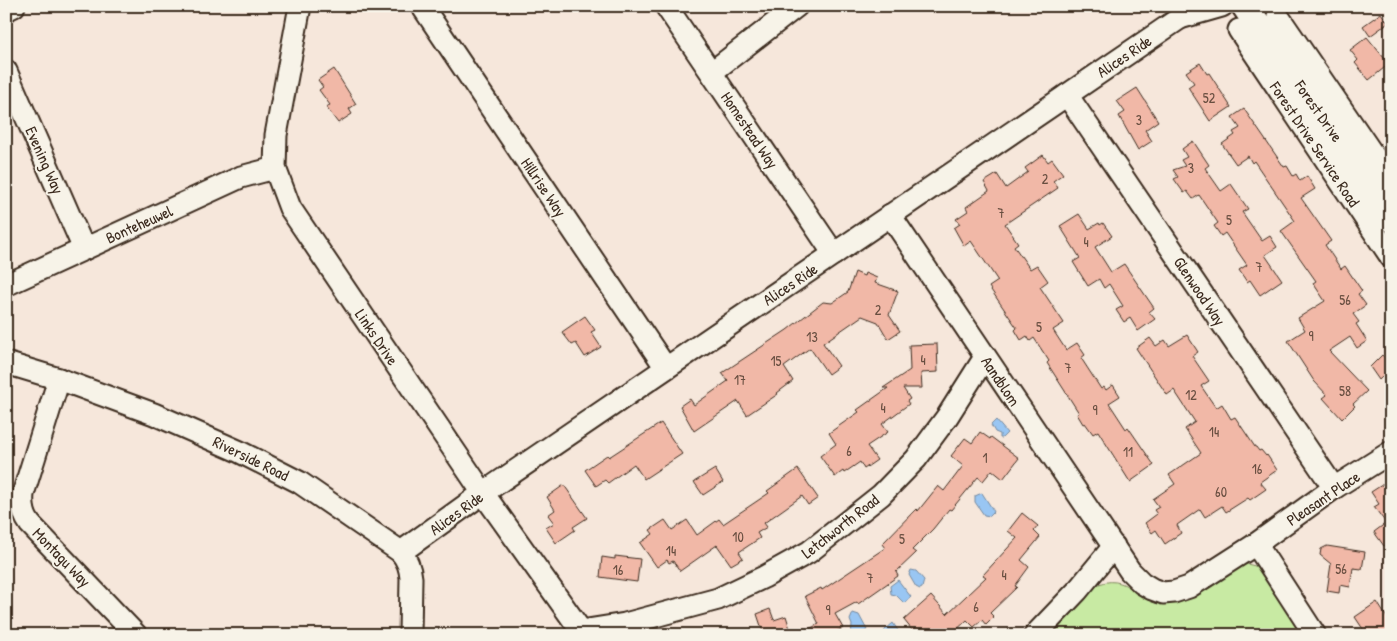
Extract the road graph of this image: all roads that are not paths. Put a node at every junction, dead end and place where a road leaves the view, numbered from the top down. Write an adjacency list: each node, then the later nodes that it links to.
1 (14, 6): 7 (street)
2 (300, 6): 14 (street, Links Drive)
3 (422, 6): 24 (street, Hillrise Way)
4 (666, 6): 12 (street, Homestead Way)
5 (797, 6): 12 (street)
6 (1222, 6): 8 (street, Alices Ride)
7 (6, 10)
8 (1185, 12): 13 (street, Alices Ride)
9 (1278, 16): 15 (street)
10 (1242, 18): 17 (main road, Forest Drive); 20 (street, Forest Drive Service Road)
11 (6, 71): 18 (street, Evening Way)
12 (712, 72): 19 (street, Homestead Way)
13 (1067, 95): 16 (street, Alices Ride); 27 (street, Glenwood Way)
14 (275, 168): 18 (street, Bonteheuwel); 28 (street, Links Drive)
15 (1391, 181)
16 (890, 215): 19 (street, Alices Ride); 22 (street, Aandblom)
17 (1391, 218)
18 (84, 249): 21 (street, Bonteheuwel)
19 (834, 254): 24 (street, Alices Ride)
20 (1391, 257)
21 (6, 285)
22 (984, 357): 30 (street, Aandblom); 32 (street, Letchworth Road)
23 (6, 363): 25 (street, Riverside Road)
24 (666, 368): 28 (street, Alices Ride)
25 (58, 379): 31 (street, Riverside Road); 33 (street, Montagu Way)
26 (1391, 452): 27 (street, Pleasant Place)
27 (1334, 488): 29 (street, Pleasant Place)
28 (483, 493): 31 (street, Alices Ride); 32 (street, Links Drive)
29 (1256, 544): 30 (street, Pleasant Place); 36 (street)
30 (1114, 546): 35 (street)
31 (401, 552): 34 (street)
32 (582, 633)
33 (136, 635)
34 (410, 635)
35 (1035, 635)
36 (1315, 635)

